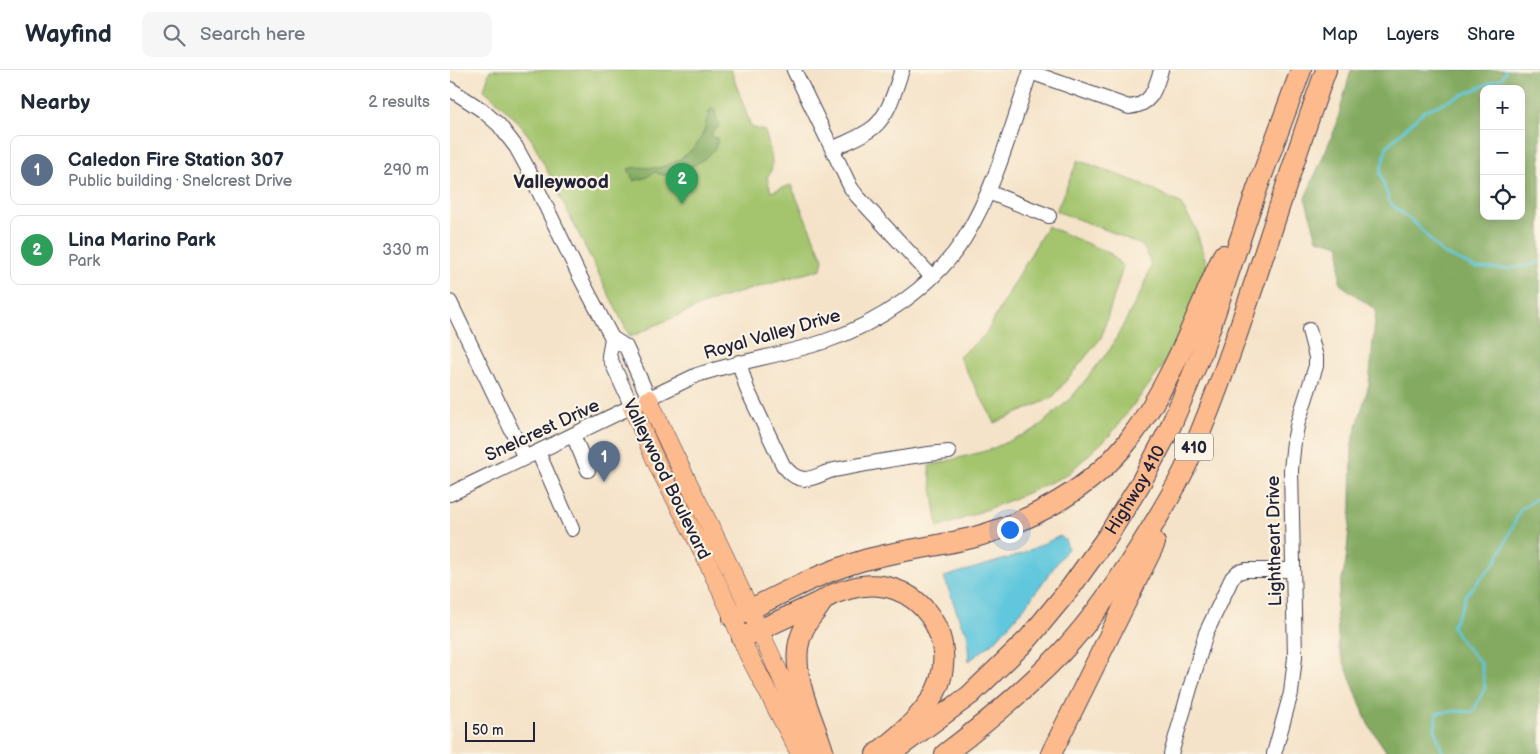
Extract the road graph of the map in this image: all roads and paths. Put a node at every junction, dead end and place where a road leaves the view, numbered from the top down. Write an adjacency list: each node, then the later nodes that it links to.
1 (794, 70): 8 (street)
2 (902, 70): 8 (street)
3 (1161, 70): 6 (street)
4 (1301, 70): 9 (highway, Highway 410 / 410)
5 (1326, 70): 23 (highway, Highway 410 / 410)
6 (1031, 71): 10 (street, Royal Valley Drive)
7 (450, 89): 15 (street, Valleywood Boulevard)
8 (832, 149): 12 (street)
9 (1257, 189): 31 (highway); 36 (highway, Highway 410 / 410)
10 (988, 192): 11 (street); 12 (street, Royal Valley Drive)
11 (1049, 216)
12 (932, 277): 16 (street, Royal Valley Drive)
13 (450, 302): 22 (street)
14 (1309, 330): 29 (street, Lightheart Drive)
15 (612, 338): 17 (street, Valleywood Boulevard); 18 (street, Valleywood Boulevard)
16 (739, 362): 17 (street, Royal Valley Drive); 21 (street)
17 (650, 399): 18 (street, Snelcrest Drive); 25 (main road, Valleywood Boulevard)
18 (632, 407): 19 (street, Snelcrest Drive); 26 (main road, Valleywood Boulevard)
19 (573, 435): 20 (street, Snelcrest Drive); 24 (street)
20 (538, 452): 22 (street, Snelcrest Drive); 28 (street)
21 (949, 452)
22 (525, 458): 27 (street, Snelcrest Drive)
23 (1186, 466): 37 (highway, Highway 410 / 410); 38 (highway)
24 (588, 470)
25 (685, 477): 26 (street); 31 (main road, Valleywood Boulevard)
26 (667, 485): 31 (main road, Valleywood Boulevard)
27 (450, 494)
28 (572, 529)
29 (1293, 570): 39 (street); 40 (street, Lightheart Drive)
30 (826, 598): 32 (highway); 33 (highway); 35 (highway)
31 (742, 614): 32 (main road)
32 (751, 634): 33 (main road); 34 (main road)
33 (820, 753)
34 (800, 754)
35 (876, 754)
36 (890, 754)
37 (945, 754)
38 (1051, 754)
39 (1171, 754)
40 (1274, 754)

